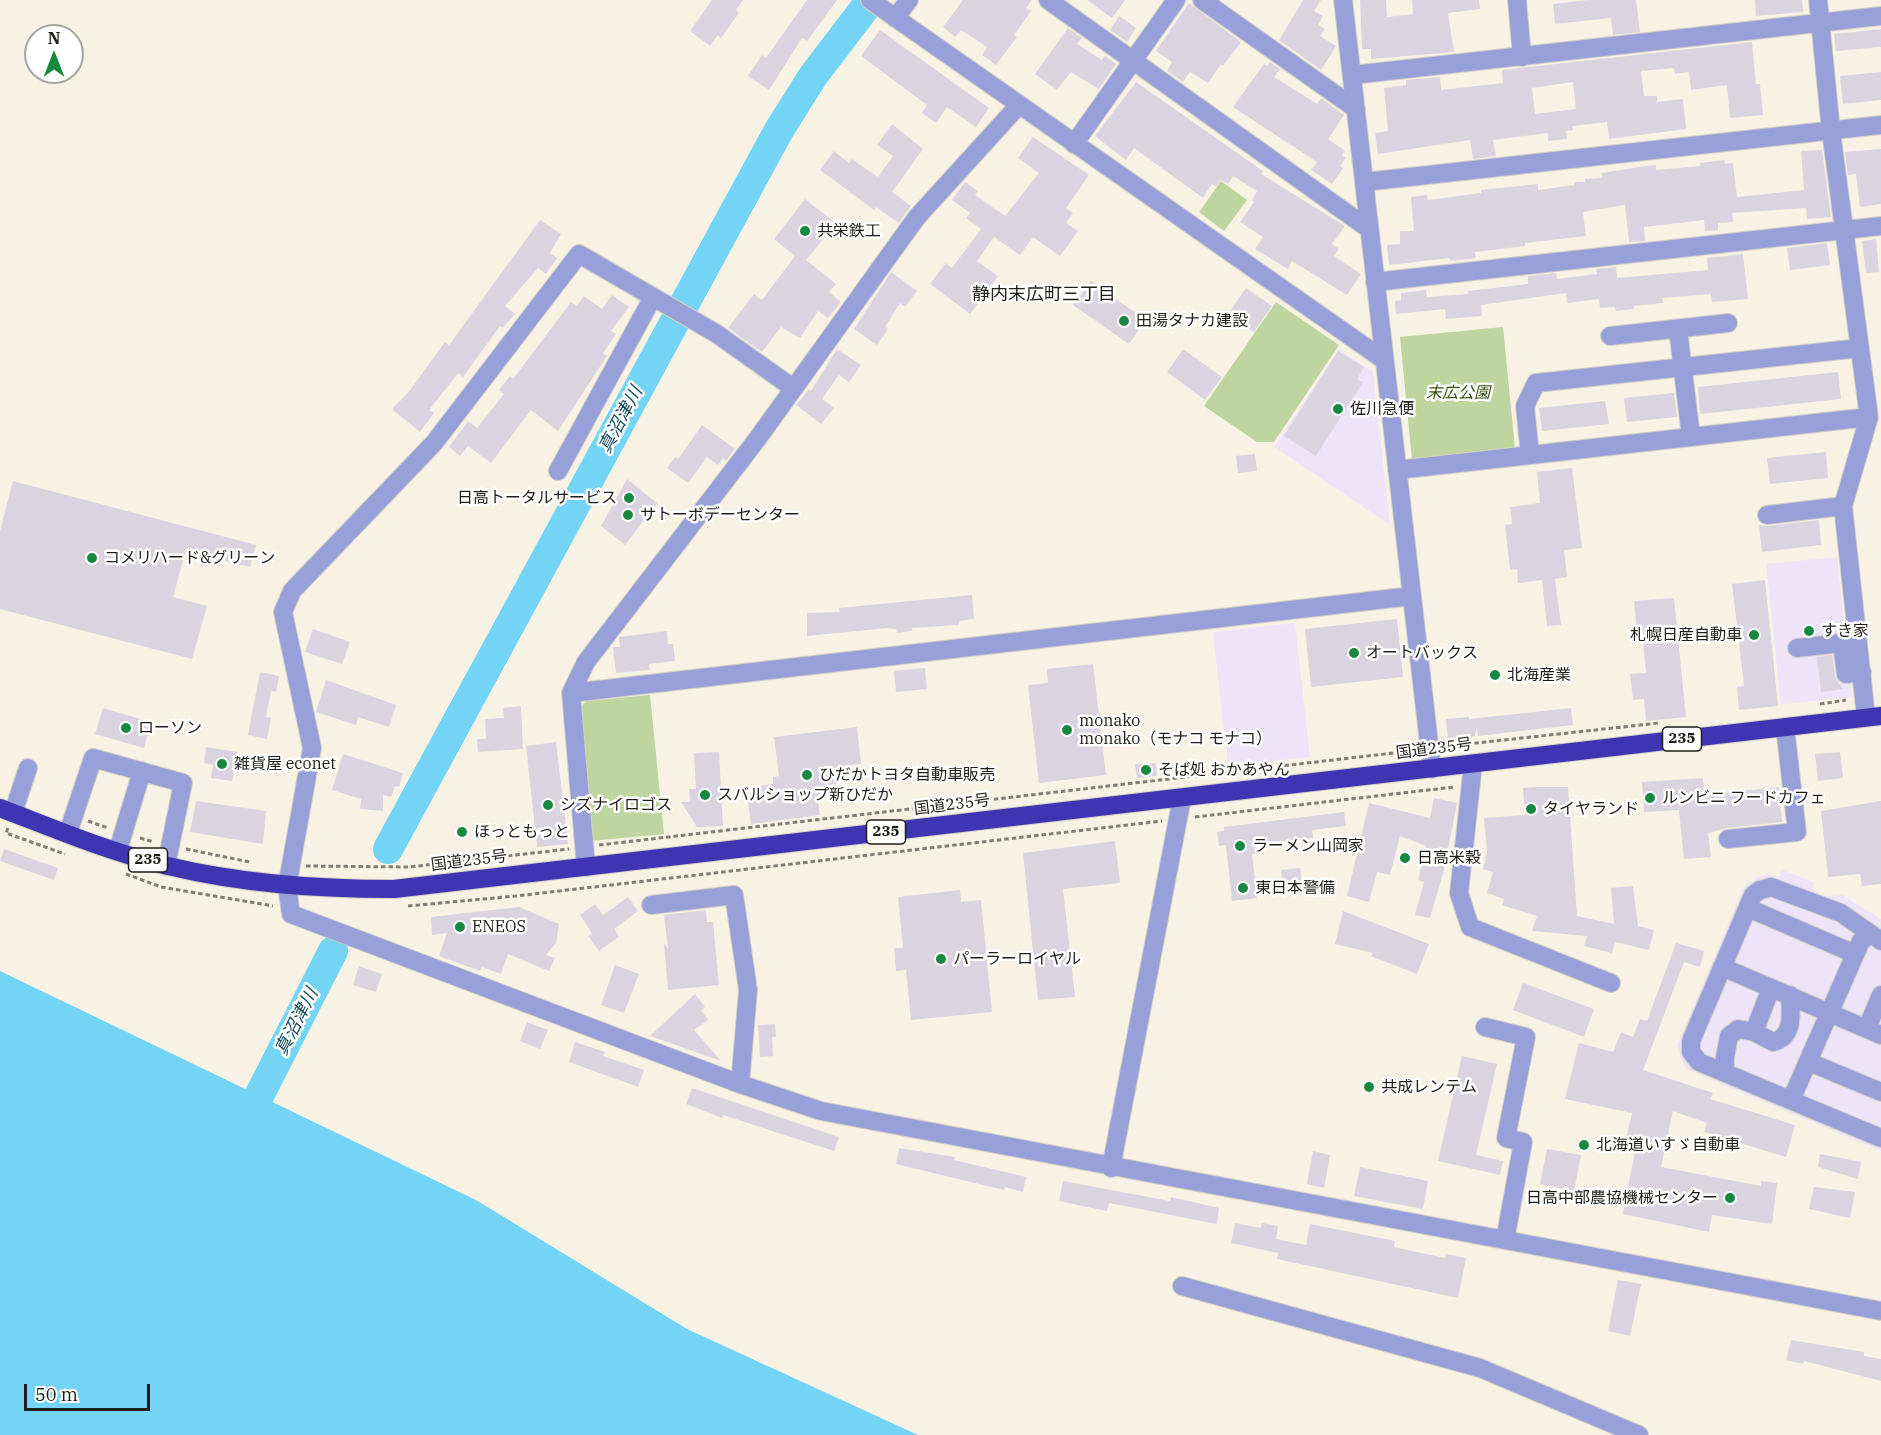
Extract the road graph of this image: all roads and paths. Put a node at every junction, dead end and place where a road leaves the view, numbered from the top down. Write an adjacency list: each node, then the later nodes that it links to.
1 (909, 0): 8 (street)
2 (1048, 0): 12 (street)
3 (1176, 0): 12 (street)
4 (1202, 0): 15 (street)
5 (1343, 0): 13 (street)
6 (1517, 0): 11 (street)
7 (1818, 0): 10 (street)
8 (883, 9): 14 (street)
9 (1881, 16): 10 (street)
10 (1820, 23): 11 (street); 17 (street)
11 (1522, 57): 13 (street)
12 (1133, 61): 18 (street); 21 (street)
13 (1352, 75): 15 (street)
14 (1019, 105): 18 (street); 31 (street)
15 (1356, 109): 19 (street)
16 (1881, 125): 17 (street)
17 (1832, 131): 19 (street); 22 (street)
18 (1074, 144): 29 (street)
19 (1364, 183): 21 (street)
20 (1881, 226): 22 (street)
21 (1369, 229): 23 (street)
22 (1844, 230): 23 (street); 28 (street)
23 (1375, 282): 29 (street)
24 (659, 301): 31 (street); 36 (street); 67 (street)
25 (1728, 323): 26 (street)
26 (1678, 329): 27 (street); 30 (street)
27 (1610, 336)
28 (1860, 348): 30 (street); 32 (street)
29 (1384, 360): 35 (street)
30 (1683, 367): 33 (street); 34 (street)
31 (793, 388): 42 (street)
32 (1869, 417): 33 (street); 37 (street)
33 (1691, 437): 34 (street)
34 (1530, 455): 35 (street)
35 (1397, 470): 39 (street)
36 (558, 471)
37 (1843, 506): 38 (street); 41 (street)
38 (1767, 515)
39 (1412, 596): 42 (street); 52 (street)
40 (1797, 648): 41 (street)
41 (1862, 672): 43 (street)
42 (571, 693): 62 (street)
43 (1864, 698): 44 (path); 45 (street)
44 (1814, 705)
45 (1874, 716): 47 (highway, 国道235号 / 235)
46 (1665, 722): 49 (path)
47 (1785, 727): 50 (highway, 国道235号 / 235); 59 (street)
48 (1414, 741): 62 (path)
49 (1449, 746)
50 (1473, 764): 52 (highway, 国道235号 / 235); 54 (street)
51 (28, 768): 56 (street)
52 (1432, 769): 55 (highway, 国道235号 / 235)
53 (142, 771): 58 (street); 60 (street); 61 (street)
54 (1471, 784): 57 (path); 74 (street)
55 (1182, 798): 57 (street); 66 (highway, 国道235号 / 235)
56 (7, 811): 58 (highway, 国道235号 / 235)
57 (1177, 820): 69 (path); 88 (street)
58 (71, 825): 60 (highway, 国道235号 / 235); 60 (path)
59 (1728, 839)
60 (120, 842): 61 (path); 64 (highway, 国道235号 / 235)
61 (170, 846): 63 (path); 64 (street)
62 (584, 847): 65 (path); 66 (street)
63 (257, 863)
64 (166, 866): 67 (highway, 国道235号 / 235)
65 (299, 866)
66 (586, 867): 67 (highway, 国道235号 / 235)
67 (287, 886): 84 (street)
68 (651, 905): 84 (street)
69 (401, 906)
70 (1748, 908): 71 (street); 72 (street); 73 (street)
71 (1876, 937): 72 (street)
72 (1855, 954): 78 (street)
73 (1722, 967): 75 (street); 83 (street)
74 (1611, 983)
75 (1771, 988): 76 (street); 80 (street)
76 (1790, 995): 78 (street); 80 (street)
77 (1881, 995): 81 (street)
78 (1830, 1013): 81 (street); 82 (street)
79 (1485, 1027): 89 (street)
80 (1754, 1032): 83 (street)
81 (1874, 1032)
82 (1809, 1062): 85 (street); 86 (street)
83 (1725, 1073): 86 (street)
84 (740, 1084): 88 (street)
85 (1881, 1092)
86 (1791, 1100): 87 (street)
87 (1881, 1138)
88 (1111, 1168): 89 (street)
89 (1505, 1240): 91 (street)
90 (1182, 1286): 92 (street)
91 (1881, 1311)
92 (1639, 1435)

